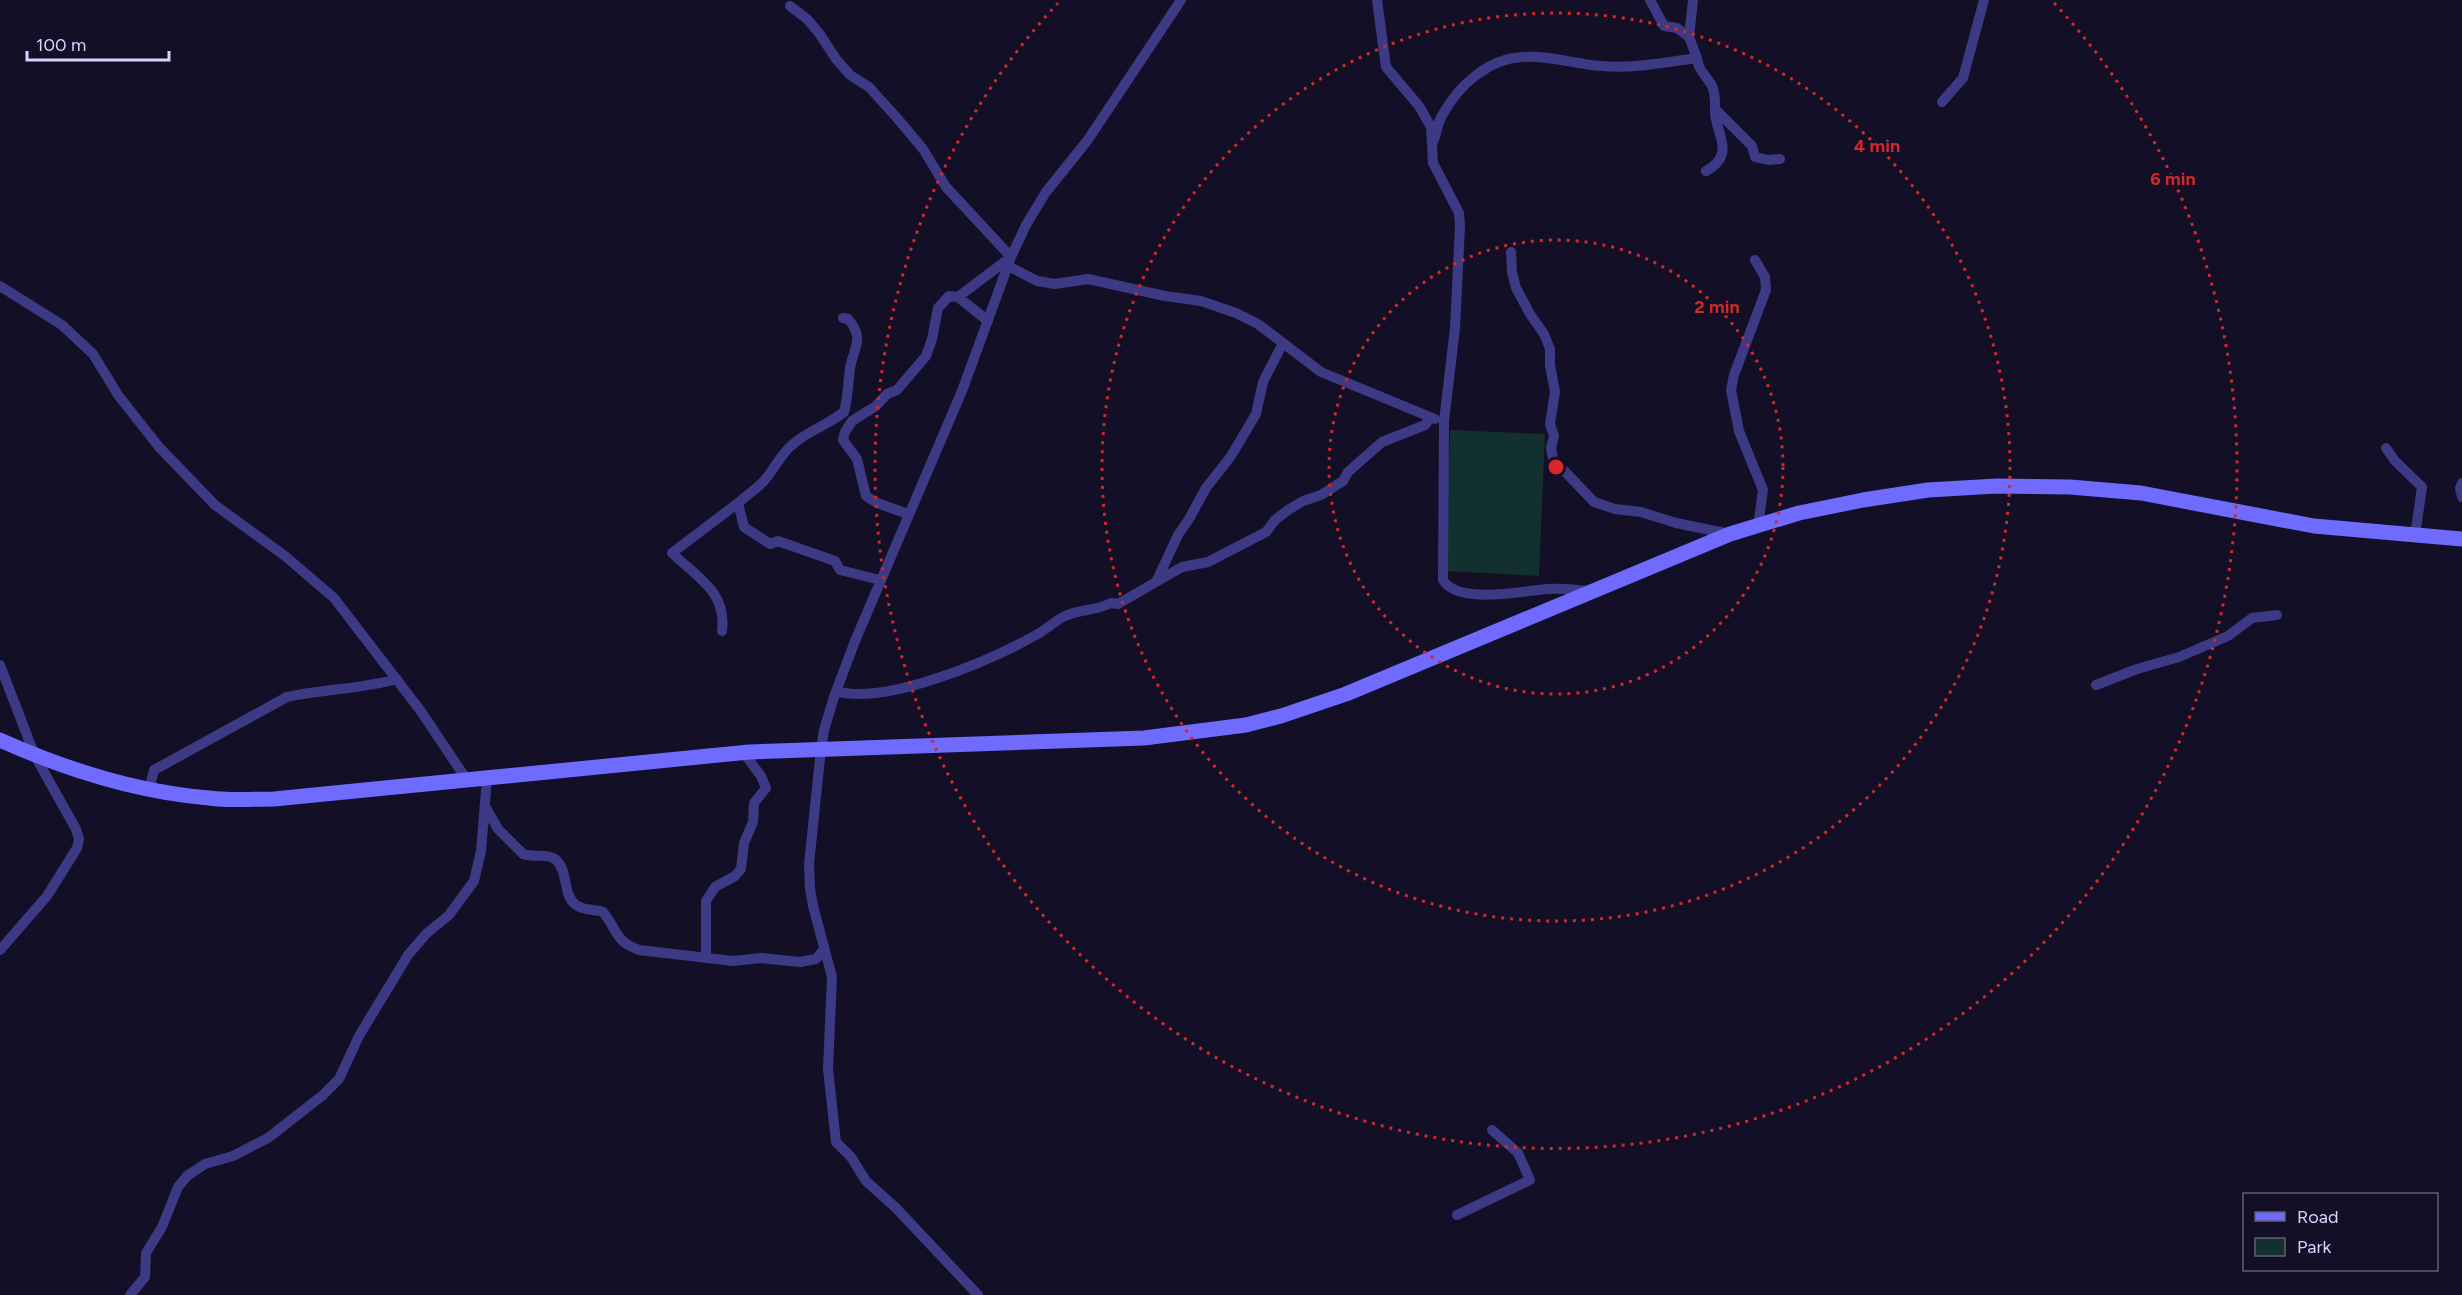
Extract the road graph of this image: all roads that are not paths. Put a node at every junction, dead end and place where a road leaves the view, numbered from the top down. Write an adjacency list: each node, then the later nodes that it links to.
1 (1181, 0): 16 (street)
2 (1377, 0): 11 (street)
3 (1650, 0): 7 (street)
4 (1693, 0): 7 (street)
5 (1984, 0): 9 (street)
6 (790, 6): 16 (street)
7 (1689, 37): 8 (street)
8 (1697, 58): 10 (street); 11 (street)
9 (1942, 102)
10 (1715, 109): 12 (street); 13 (street)
11 (1433, 142): 23 (street)
12 (1780, 159)
13 (1706, 171)
14 (1511, 252): 30 (street)
15 (1755, 260): 29 (street)
16 (1009, 261): 18 (street); 20 (street); 21 (street)
17 (0, 286): 39 (street)
18 (958, 297): 20 (street); 28 (street)
19 (843, 318): 27 (street)
20 (988, 321): 28 (street)
21 (1283, 343): 22 (street); 34 (street)
22 (1430, 418): 23 (street); 34 (street)
23 (1444, 421): 35 (street)
24 (2386, 448): 31 (street)
25 (2462, 483): 26 (street)
26 (2462, 497)
27 (738, 503): 33 (street); 37 (street)
28 (908, 514): 33 (street)
29 (1758, 527): 30 (main road); 31 (main road)
30 (1730, 534): 35 (main road)
31 (2415, 536): 32 (main road)
32 (2462, 540)
33 (880, 579): 41 (street)
34 (1157, 580): 41 (street)
35 (1593, 591): 43 (main road)
36 (2277, 615): 40 (street)
37 (722, 631)
38 (0, 665): 45 (street)
39 (397, 679): 47 (street); 48 (street)
40 (2096, 685)
41 (836, 691): 43 (street)
42 (0, 740): 45 (main road)
43 (821, 749): 44 (main road); 51 (street)
44 (743, 752): 46 (main road); 52 (street)
45 (35, 756): 48 (main road); 50 (street)
46 (487, 778): 47 (main road); 49 (street)
47 (467, 780): 48 (main road)
48 (149, 790)
49 (486, 808): 52 (street); 55 (street)
50 (0, 950)
51 (824, 950): 52 (street); 56 (street)
52 (706, 958)
53 (1492, 1130): 54 (street)
54 (1458, 1215)
55 (130, 1295)
56 (978, 1295)

